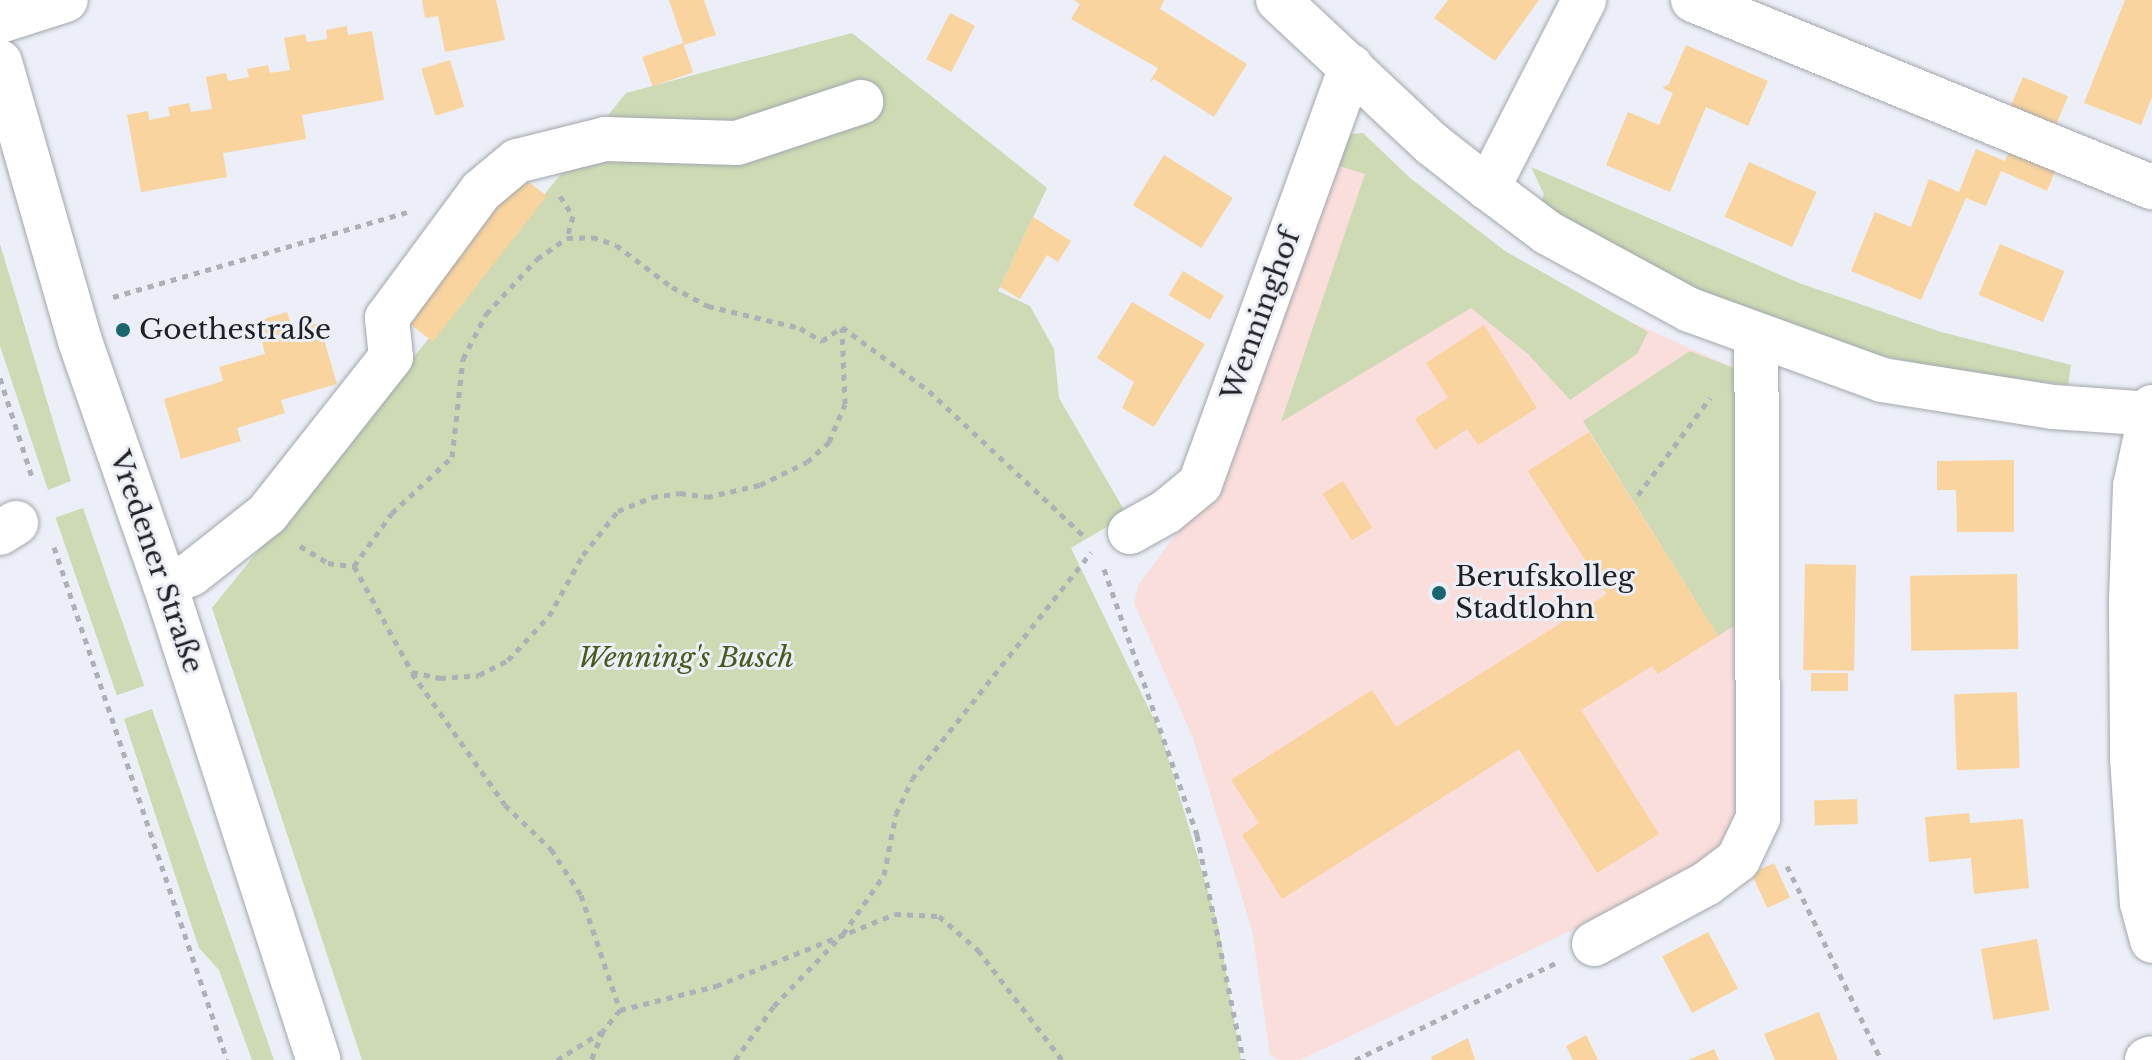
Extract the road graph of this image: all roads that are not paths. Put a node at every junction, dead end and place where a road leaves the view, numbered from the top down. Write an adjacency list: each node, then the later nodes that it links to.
1 (66, 0): 5 (street)
2 (1278, 0): 7 (street)
3 (1584, 0): 10 (street)
4 (1693, 0): 9 (street)
5 (0, 21)
6 (0, 62): 14 (street, Vredener Straße)
7 (1351, 66): 10 (street); 13 (street, Wenninghof)
8 (861, 102): 14 (street)
9 (2152, 187)
10 (1488, 188): 11 (street)
11 (1756, 336): 12 (street); 16 (street)
12 (2152, 412): 15 (street)
13 (1113, 539)
14 (165, 585): 17 (street, Vredener Straße)
15 (2152, 941)
16 (1594, 944)
17 (318, 1060)

